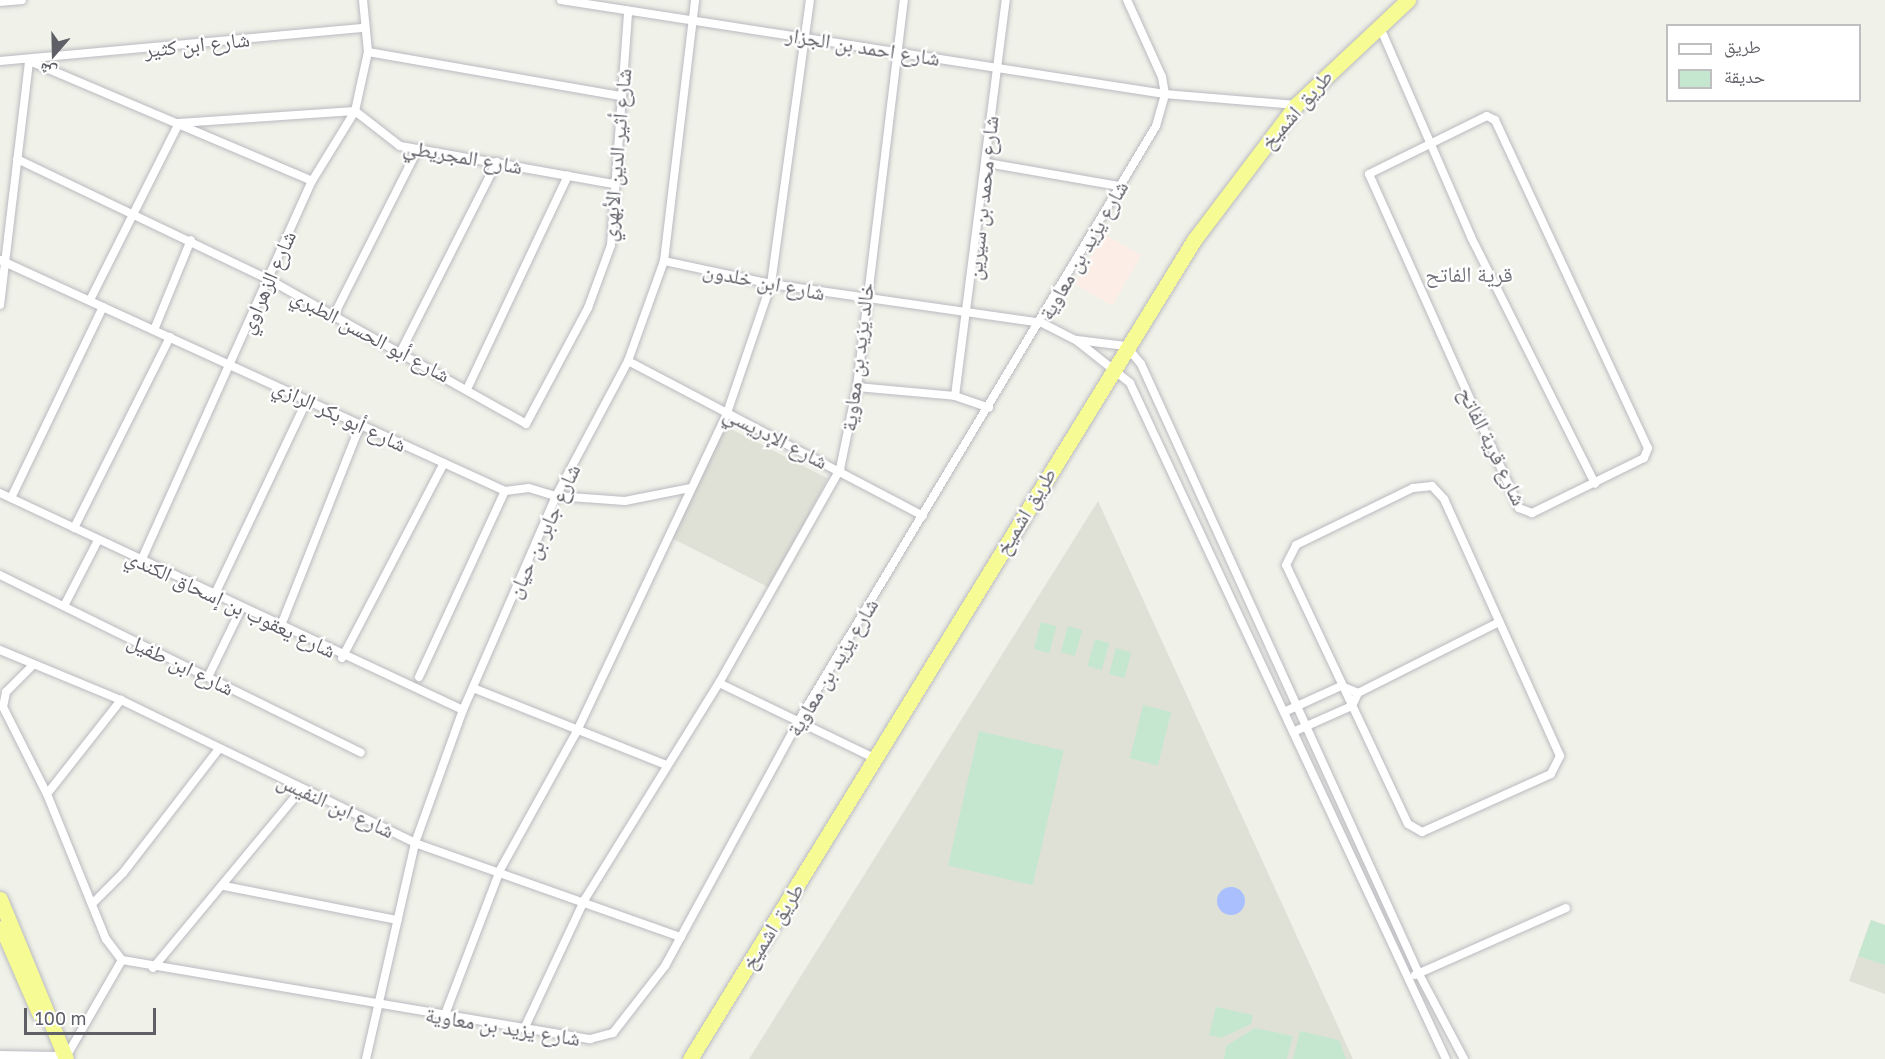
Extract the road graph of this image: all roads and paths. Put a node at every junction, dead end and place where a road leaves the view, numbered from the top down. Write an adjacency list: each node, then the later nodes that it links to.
1 (22, 0): 10 (street)
2 (363, 0): 14 (street, شارع الزهراوي)
3 (561, 0): 11 (street, شارع احمد بن الجزار)
4 (695, 0): 12 (street, شارع جابر بن حيان)
5 (810, 0): 15 (street)
6 (904, 0): 16 (street, خالد يزيد بن معاوية)
7 (1006, 0): 20 (street, شارع محمد بن سيرين)
8 (1126, 0): 21 (street)
9 (1408, 0): 13 (highway, طريق اشميخ)
10 (0, 2)
11 (628, 11): 12 (street, شارع احمد بن الجزار); 22 (street, شارع أثير الدين الأبهري)
12 (693, 21): 15 (street, شارع احمد بن الجزار); 38 (street, شارع جابر بن حيان)
13 (1379, 25): 23 (highway, طريق اشميخ); 26 (street)
14 (365, 27): 17 (street, شارع الزهراوي); 19 (street, شارع ابن كثير)
15 (805, 36): 16 (street, شارع احمد بن الجزار); 40 (street)
16 (897, 51): 20 (street, شارع احمد بن الجزار); 41 (street, خالد يزيد بن معاوية)
17 (368, 52): 22 (street); 24 (street, شارع الزهراوي)
18 (0, 61): 19 (street, شارع ابن كثير)
19 (29, 61): 25 (street); 28 (street)
20 (997, 67): 21 (street, شارع احمد بن الجزار); 30 (street, شارع محمد بن سيرين)
21 (1165, 94): 23 (street, شارع احمد بن الجزار); 34 (street, شارع يزيد بن معاوية)
22 (620, 96): 33 (street, شارع أثير الدين الأبهري)
23 (1296, 105): 51 (highway, طريق اشميخ)
24 (355, 111): 25 (street); 27 (street, شارع المجريطي); 32 (street, شارع الزهراوي)
25 (179, 123): 32 (street); 35 (street)
26 (1431, 147): 66 (street); 66 (street, شارع قرية الفاتح); 66 (street, شارع قرية الفاتح)
27 (418, 149): 29 (street, شارع المجريطي); 46 (street)
28 (17, 159): 35 (street, شارع أبو الحسن الطبري); 37 (street)
29 (497, 162): 31 (street, شارع المجريطي); 52 (street)
30 (987, 163): 34 (street); 45 (street, شارع محمد بن سيرين)
31 (568, 175): 33 (street, شارع المجريطي); 56 (street)
32 (312, 181): 39 (street, شارع الزهراوي)
33 (614, 184): 63 (street, شارع أثير الدين الأبهري)
34 (1119, 186): 47 (street, شارع يزيد بن معاوية)
35 (135, 212): 36 (street, شارع أبو الحسن الطبري); 42 (street)
36 (191, 240): 39 (street, شارع أبو الحسن الطبري); 48 (street)
37 (3, 260): 42 (street, شارع أبو بكر الرازي); 43 (street)
38 (664, 261): 40 (street, شارع ابن خلدون); 53 (street, شارع جابر بن حيان)
39 (268, 279): 46 (street, شارع أبو الحسن الطبري); 54 (street, شارع الزهراوي)
40 (771, 284): 41 (street, شارع ابن خلدون); 61 (street)
41 (864, 299): 45 (street, شارع ابن خلدون); 57 (street, خالد يزيد بن معاوية)
42 (90, 300): 44 (street, شارع أبو بكر الرازي)
43 (0, 305)
44 (103, 307): 48 (street, شارع أبو بكر الرازي); 71 (street)
45 (969, 314): 47 (street, شارع ابن خلدون); 58 (street, شارع محمد بن سيرين)
46 (334, 315): 52 (street, شارع أبو الحسن الطبري)
47 (1042, 323): 50 (street, شارع ابن خلدون); 60 (street, شارع يزيد بن معاوية)
48 (154, 330): 49 (street, شارع أبو بكر الرازي)
49 (170, 337): 54 (street, شارع أبو بكر الرازي); 73 (street)
50 (1076, 340): 51 (street); 55 (street)
51 (1126, 346): 55 (highway, طريق اشميخ); 92 (street)
52 (401, 351): 56 (street, شارع أبو الحسن الطبري)
53 (628, 361): 61 (street, شارع الإدريسي); 70 (street, شارع جابر بن حيان)
54 (231, 365): 59 (street, شارع أبو بكر الرازي); 75 (street, شارع الزهراوي)
55 (1112, 368): 95 (street); 102 (highway, طريق اشميخ)
56 (468, 387): 63 (street, شارع أبو الحسن الطبري)
57 (856, 387): 58 (street); 65 (street, خالد يزيد بن معاوية)
58 (955, 396): 60 (street)
59 (307, 400): 62 (street, شارع أبو بكر الرازي); 77 (street)
60 (989, 408): 72 (street, شارع يزيد بن معاوية)
61 (727, 413): 65 (street, شارع الإدريسي); 67 (street)
62 (361, 423): 64 (street, شارع أبو بكر الرازي); 81 (street)
63 (526, 424)
64 (444, 463): 68 (street, شارع أبو بكر الرازي); 83 (street)
65 (840, 469): 72 (street, شارع الإدريسي); 87 (street, خالد يزيد بن معاوية)
66 (1595, 484)
67 (690, 488): 70 (street, شارع أبو بكر الرازي); 99 (street)
68 (505, 491): 70 (street, شارع أبو بكر الرازي); 86 (street)
69 (0, 493): 71 (street, شارع يعقوب بن إسحاق الكندي)
70 (556, 496): 89 (street, شارع جابر بن حيان)
71 (11, 498): 73 (street, شارع يعقوب بن إسحاق الكندي)
72 (923, 516): 96 (street, شارع يزيد بن معاوية)
73 (74, 528): 74 (street, شارع يعقوب بن إسحاق الكندي)
74 (98, 540): 75 (street, شارع يعقوب بن إسحاق الكندي); 78 (street)
75 (141, 561): 77 (street, شارع يعقوب بن إسحاق الكندي)
76 (0, 575): 78 (street, شارع ابن طفيل)
77 (214, 596): 79 (street, شارع يعقوب بن إسحاق الكندي)
78 (64, 606): 85 (street, شارع ابن طفيل)
79 (241, 609): 81 (street, شارع يعقوب بن إسحاق الكندي); 85 (street)
80 (1499, 622): 88 (street); 90 (street); 93 (street)
81 (280, 628): 83 (street, شارع يعقوب بن إسحاق الكندي)
82 (0, 650): 84 (street, شارع ابن النفيس)
83 (343, 657): 94 (street, شارع يعقوب بن إسحاق الكندي)
84 (33, 665): 91 (street, شارع ابن النفيس); 105 (street)
85 (208, 677): 101 (street, شارع ابن طفيل)
86 (420, 677)
87 (719, 683): 96 (street); 103 (street, خالد يزيد بن معاوية)
88 (1341, 686): 90 (street); 92 (street); 93 (street)
89 (473, 688): 94 (street, شارع جابر بن حيان); 99 (street)
90 (1358, 693): 93 (street)
91 (121, 700): 100 (street, شارع ابن النفيس); 105 (street)
92 (1299, 705): 95 (street); 97 (street)
93 (1352, 706): 97 (street)
94 (463, 710): 106 (street, شارع جابر بن حيان)
95 (1284, 712): 98 (street)
96 (799, 720): 102 (street); 115 (street, شارع يزيد بن معاوية)
97 (1308, 725): 98 (street); 118 (street)
98 (1293, 732): 119 (street)
99 (576, 733): 103 (street); 107 (street)
100 (219, 749): 104 (street, شارع ابن النفيس); 111 (street)
101 (361, 753)
102 (874, 758): 127 (highway, طريق اشميخ)
103 (664, 764): 110 (street, خالد يزيد بن معاوية)
104 (301, 790): 106 (street, شارع ابن النفيس); 108 (street)
105 (47, 794): 111 (street)
106 (415, 843): 107 (street, شارع ابن النفيس); 113 (street, شارع جابر بن حيان)
107 (500, 870): 110 (street, شارع ابن النفيس); 121 (street)
108 (224, 886): 113 (street); 117 (street)
109 (0, 898): 124 (highway)
110 (585, 899): 115 (street, شارع ابن النفيس); 122 (street, خالد يزيد بن معاوية)
111 (92, 904): 116 (street)
112 (1566, 908): 118 (street)
113 (398, 920): 120 (street, شارع جابر بن حيان)
114 (0, 922): 124 (highway)
115 (681, 937): 122 (street, شارع يزيد بن معاوية)
116 (122, 960): 117 (street, شارع يزيد بن معاوية); 124 (street)
117 (153, 968): 120 (street, شارع يزيد بن معاوية)
118 (1419, 974): 119 (street); 125 (street)
119 (1408, 978): 128 (street)
120 (381, 1007): 121 (street, شارع يزيد بن معاوية); 126 (street, شارع جابر بن حيان)
121 (444, 1017): 122 (street, شارع يزيد بن معاوية)
122 (524, 1029)
123 (0, 1055): 124 (street)
124 (62, 1058)
125 (1463, 1058)
126 (366, 1059)
127 (690, 1059)
128 (1446, 1059)

